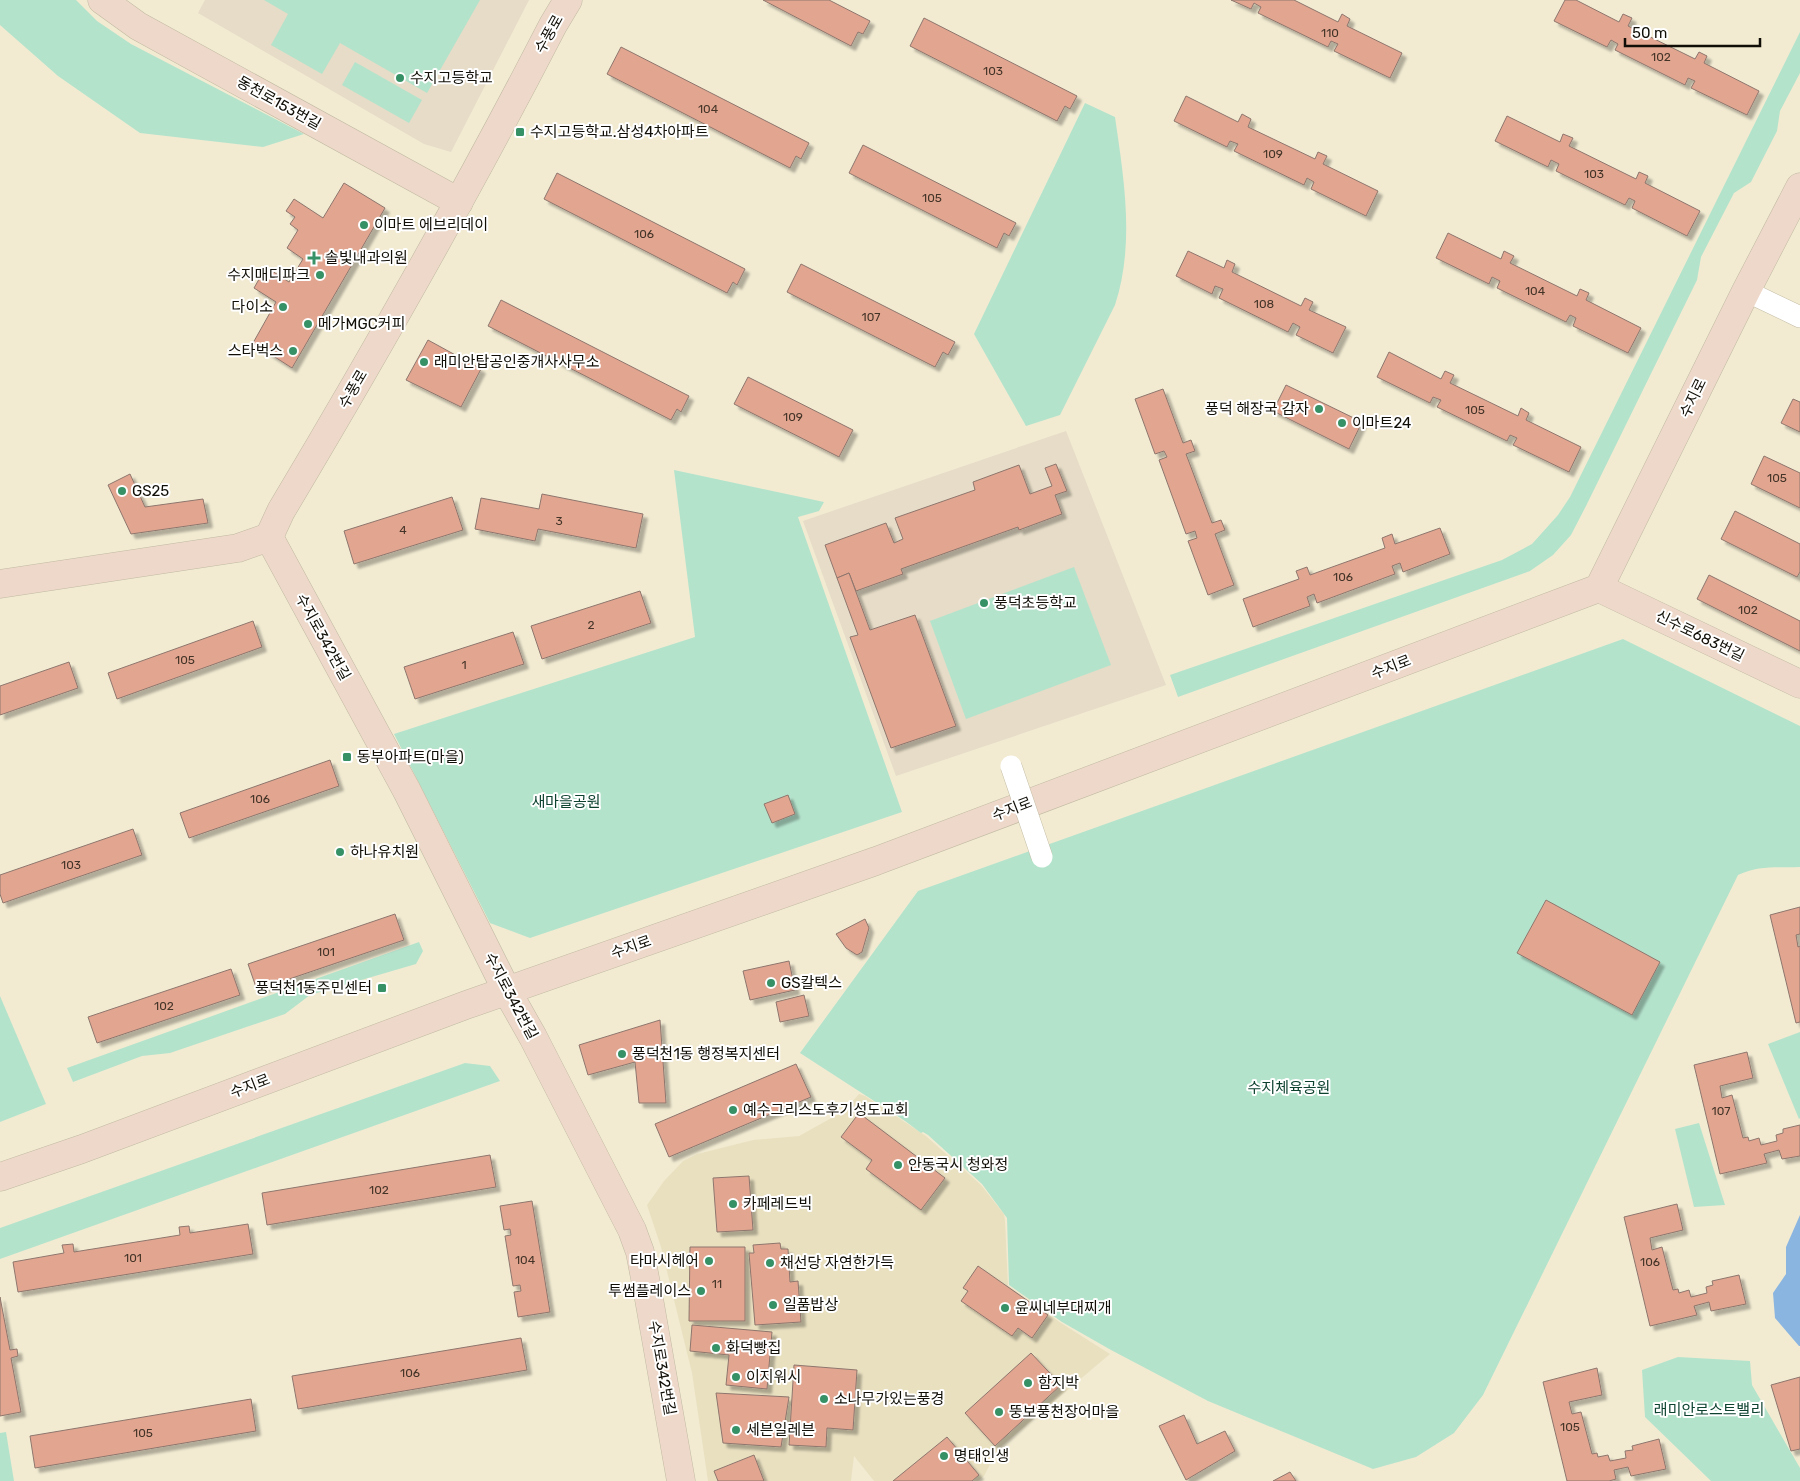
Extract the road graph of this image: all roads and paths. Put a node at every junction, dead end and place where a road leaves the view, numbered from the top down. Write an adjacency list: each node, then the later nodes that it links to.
1 (102, 0): 4 (street, 동천로153번길)
2 (568, 0): 4 (street, 수풍로)
3 (1800, 187): 5 (street, 수지로)
4 (459, 202): 7 (street, 수풍로)
5 (1746, 291): 6 (street); 9 (street, 수지로)
6 (1800, 317)
7 (269, 537): 8 (street); 13 (street, 수지로342번길)
8 (0, 584)
9 (1599, 588): 10 (street, 신수로683번길); 13 (street, 수지로)
10 (1800, 684)
11 (1011, 766): 12 (street, bridge)
12 (1042, 857)
13 (507, 991): 14 (street, 수지로); 15 (street, 수지로342번길)
14 (0, 1177)
15 (681, 1481)

